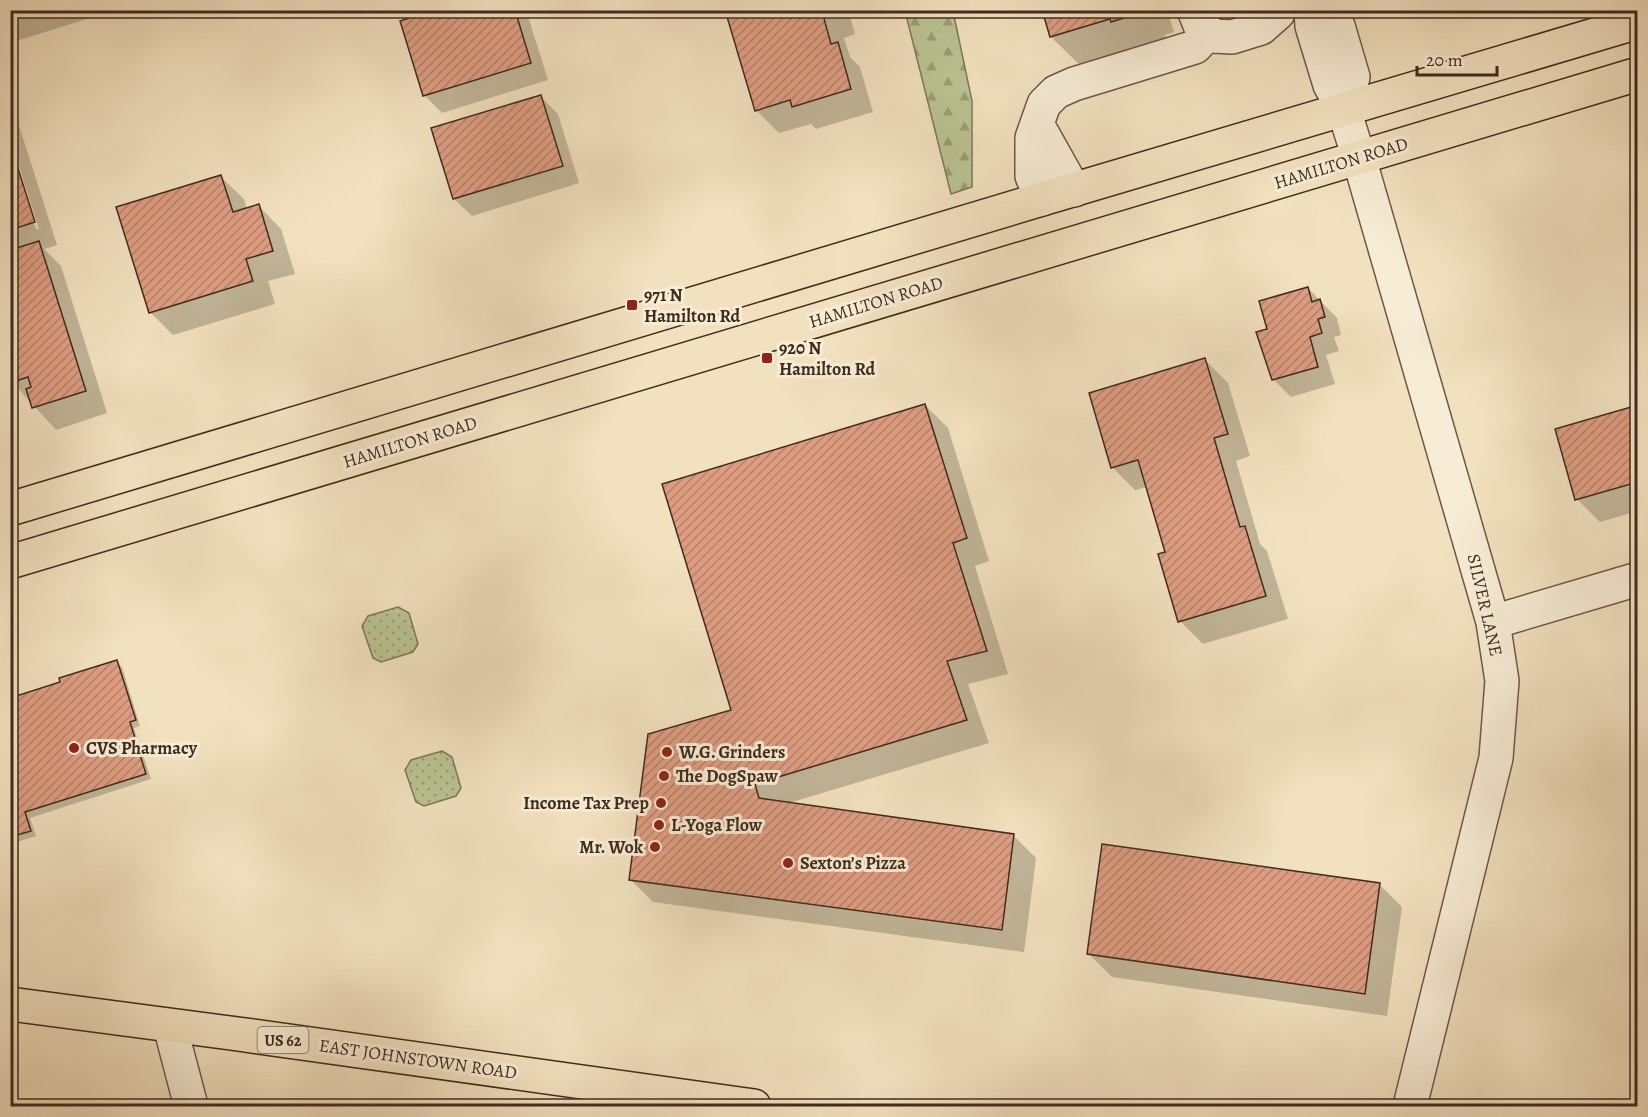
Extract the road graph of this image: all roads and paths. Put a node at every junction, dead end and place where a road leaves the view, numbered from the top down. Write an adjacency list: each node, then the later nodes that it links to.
1 (1279, 10): 4 (street)
2 (1311, 10): 7 (street, SILVER LANE)
3 (1319, 10): 7 (street)
4 (1202, 21): 8 (street)
5 (1638, 22): 7 (main road)
6 (1638, 74): 9 (main road, HAMILTON ROAD)
7 (1344, 110): 9 (street, SILVER LANE); 10 (main road)
8 (1037, 124): 10 (street); 11 (street)
9 (1359, 158): 13 (main road, HAMILTON ROAD); 15 (street, SILVER LANE)
10 (1074, 190): 11 (main road)
11 (1042, 199): 12 (main road)
12 (10, 509)
13 (11, 558)
14 (1638, 579): 15 (street)
15 (1493, 622): 20 (street, SILVER LANE)
16 (10, 1004): 17 (main road, EAST JOHNSTOWN ROAD / US 62)
17 (170, 1026): 18 (street); 19 (main road, EAST JOHNSTOWN ROAD / US 62)
18 (191, 1107)
19 (754, 1107)
20 (1410, 1107)

